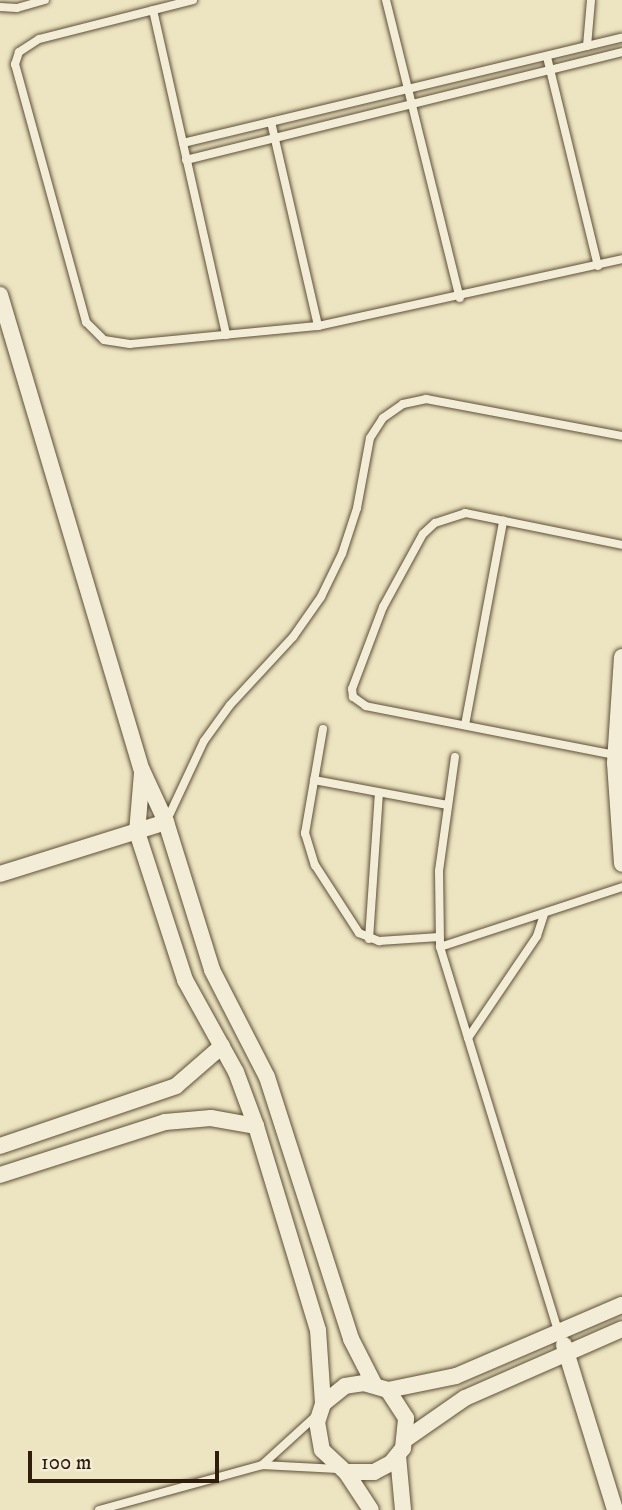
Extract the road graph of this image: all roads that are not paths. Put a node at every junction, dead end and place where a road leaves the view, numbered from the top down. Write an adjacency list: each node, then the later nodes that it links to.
1 (45, 0): 5 (lane)
2 (193, 0): 6 (lane)
3 (386, 0): 12 (lane)
4 (591, 0): 8 (lane)
5 (0, 6)
6 (153, 10): 16 (lane); 23 (lane)
7 (622, 38): 8 (lane)
8 (587, 46): 10 (lane)
9 (622, 52): 11 (lane)
10 (547, 57): 11 (lane); 12 (lane)
11 (550, 70): 13 (lane); 19 (lane)
12 (409, 90): 13 (lane); 14 (lane)
13 (412, 105): 15 (lane); 21 (lane)
14 (271, 122): 15 (lane); 16 (lane)
15 (275, 138): 17 (lane); 22 (lane)
16 (183, 143): 17 (lane)
17 (186, 160): 23 (lane)
18 (622, 259): 19 (lane)
19 (598, 266): 21 (lane)
20 (0, 295): 32 (street)
21 (460, 298): 22 (lane)
22 (318, 326): 23 (lane)
23 (226, 335)
24 (622, 436): 36 (lane)
25 (503, 521): 26 (lane); 28 (lane); 28 (lane)
26 (622, 545)
27 (622, 657): 31 (street)
28 (465, 725): 31 (lane)
29 (323, 729): 33 (lane)
30 (455, 757): 35 (lane)
31 (617, 760): 38 (street)
32 (142, 770): 36 (street); 37 (street)
33 (314, 780): 34 (lane); 43 (lane)
34 (379, 794): 35 (lane); 43 (lane)
35 (448, 805): 42 (lane)
36 (166, 822): 37 (street); 54 (street)
37 (137, 832): 39 (street); 46 (street)
38 (622, 864)
39 (0, 874)
40 (622, 887): 41 (lane)
41 (544, 914): 44 (lane); 45 (lane)
42 (439, 937): 43 (lane); 44 (lane)
43 (369, 939)
44 (440, 947): 45 (lane)
45 (468, 1038): 52 (lane)
46 (222, 1046): 47 (street); 48 (street)
47 (256, 1126): 49 (street); 55 (street)
48 (0, 1146)
49 (0, 1175)
50 (622, 1305): 52 (street)
51 (622, 1329): 53 (street)
52 (559, 1333): 53 (street); 54 (street)
53 (567, 1352): 56 (street); 63 (street)
54 (381, 1387): 55 (street); 56 (street)
55 (321, 1408): 58 (lane); 59 (street)
56 (406, 1439): 57 (street)
57 (398, 1456): 59 (street); 62 (street)
58 (262, 1465): 59 (lane); 60 (lane)
59 (344, 1471): 61 (street)
60 (99, 1510)
61 (371, 1510)
62 (403, 1510)
63 (615, 1510)

